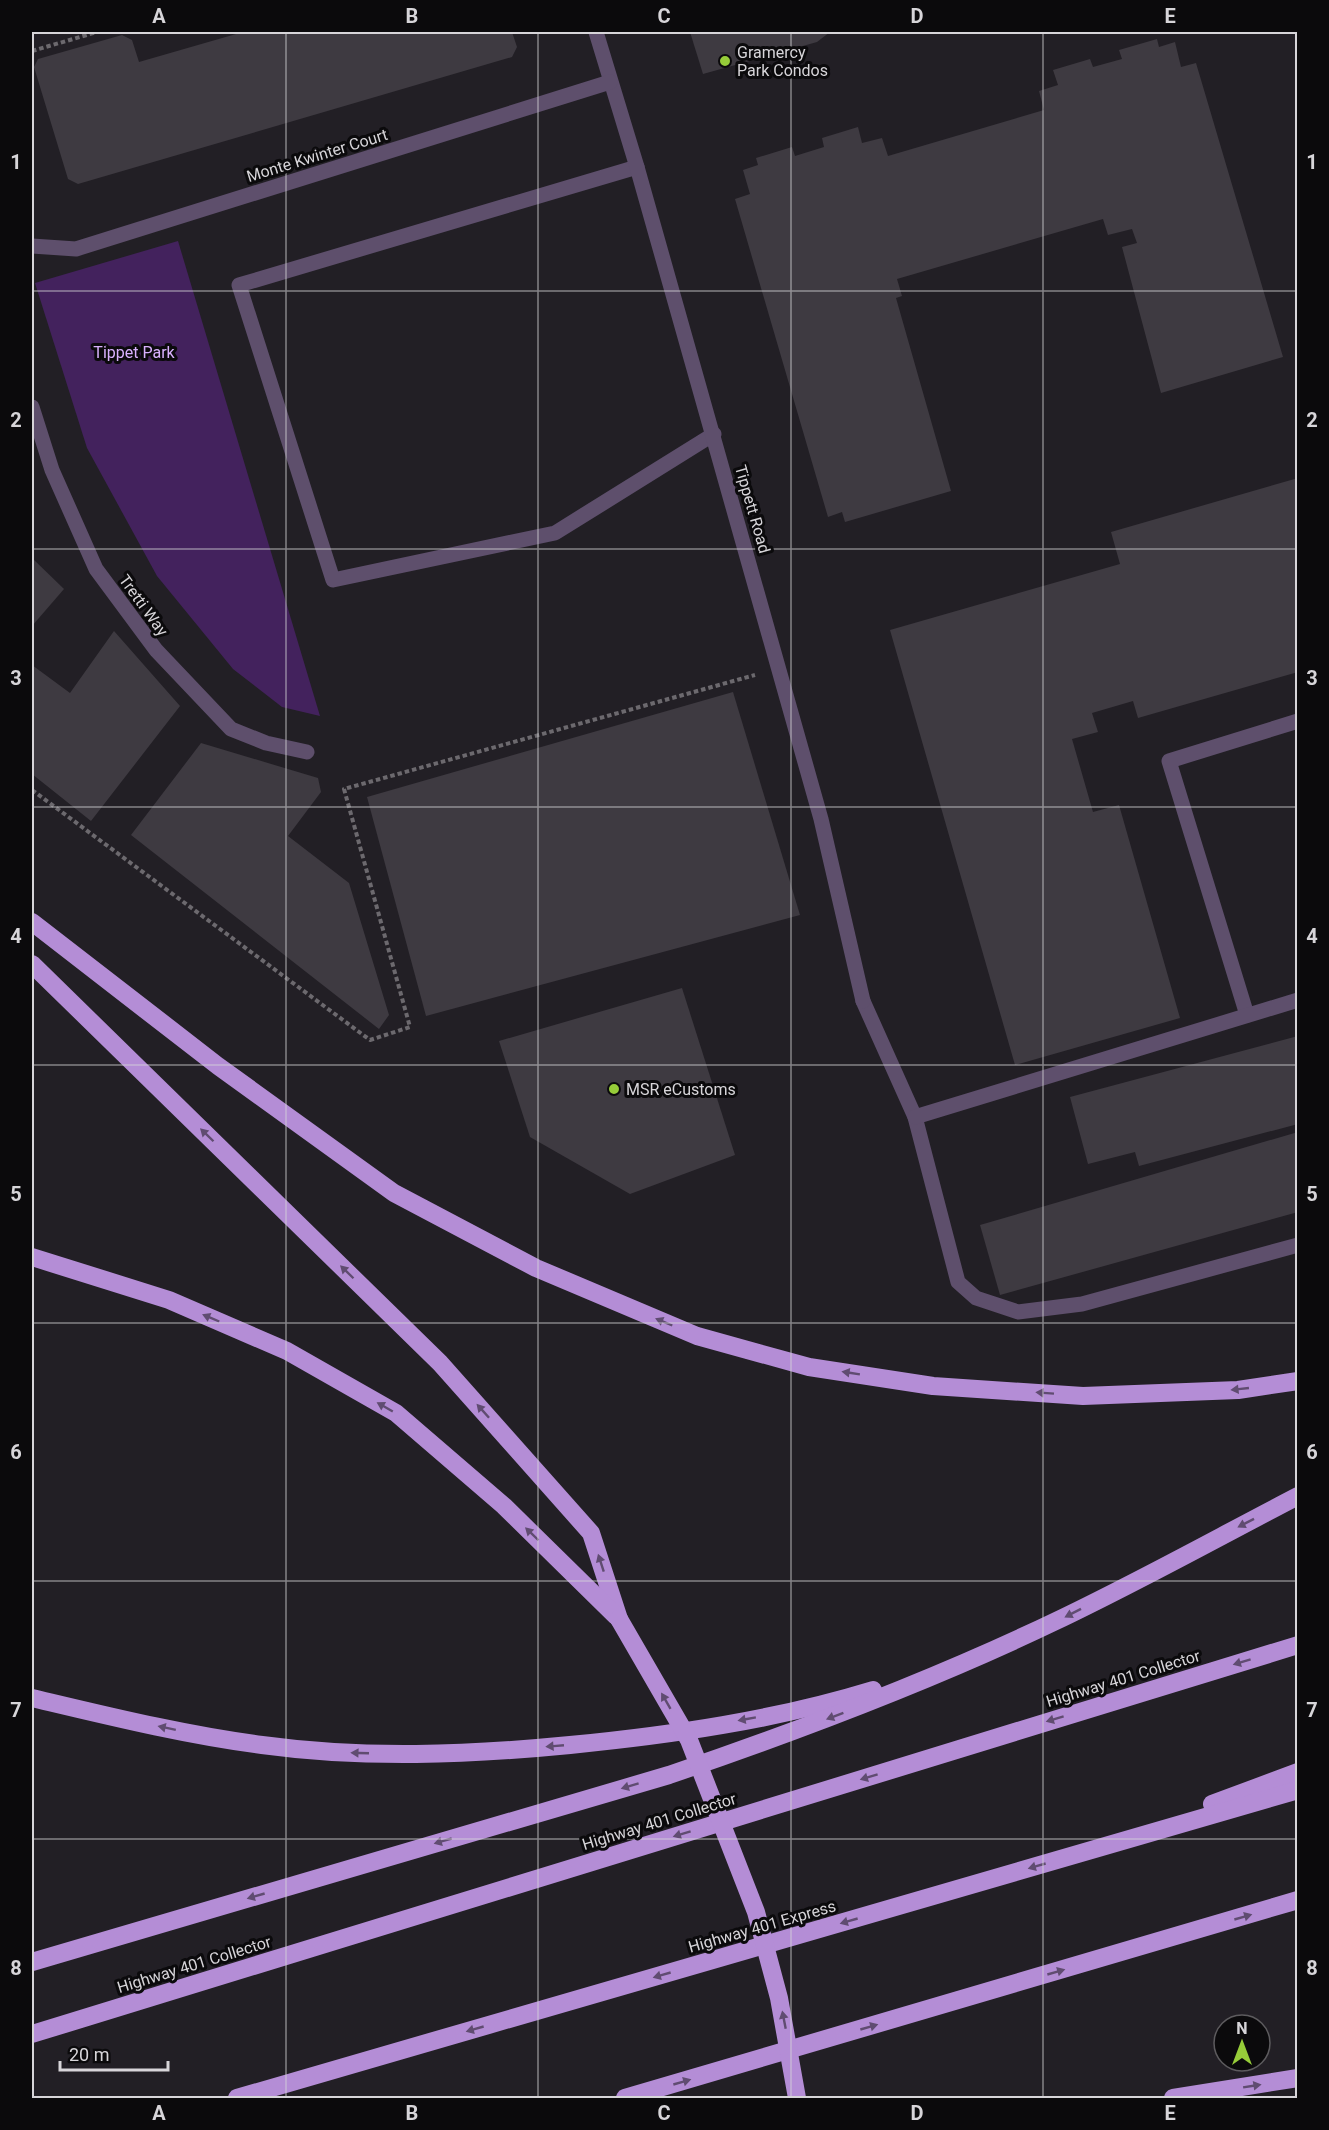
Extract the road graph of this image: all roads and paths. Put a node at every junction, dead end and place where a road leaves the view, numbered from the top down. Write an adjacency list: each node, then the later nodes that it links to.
1 (98, 32): 3 (path)
2 (596, 32): 4 (street, Tippett Road)
3 (32, 51)
4 (610, 82): 5 (street, Tippett Road); 6 (street, Monte Kwinter Court)
5 (637, 167): 8 (street, Tippett Road); 8 (street)
6 (32, 246)
7 (32, 406): 11 (street, Tretti Way)
8 (714, 434): 9 (street, Tippett Road)
9 (779, 668): 12 (path); 17 (street, Tippett Road)
10 (1298, 721): 16 (street)
11 (307, 752)
12 (32, 790)
13 (32, 922): 20 (highway, one-way to 13)
14 (32, 964): 22 (highway, one-way to 14)
15 (1298, 1000): 16 (street)
16 (1247, 1015): 17 (street)
17 (915, 1117): 18 (street, Tippett Road)
18 (1298, 1245)
19 (32, 1257): 22 (highway, one-way to 19)
20 (1298, 1381)
21 (1298, 1496): 24 (highway, one-way to 24)
22 (619, 1619): 35 (highway, one-way to 22, bridge)
23 (1298, 1645): 31 (highway, Highway 401 Collector, one-way to 31)
24 (966, 1662): 25 (highway, one-way to 25); 30 (highway, one-way to 30)
25 (32, 1698)
26 (1298, 1772): 28 (highway)
27 (1298, 1790): 28 (highway, Highway 401 Express)
28 (1093, 1850): 33 (highway, Highway 401 Express, one-way to 33)
29 (1298, 1900): 34 (highway, one-way to 29)
30 (32, 1962)
31 (32, 2034)
32 (1298, 2078): 36 (highway, one-way to 32)
33 (237, 2098)
34 (626, 2098)
35 (797, 2098)
36 (1173, 2098)

